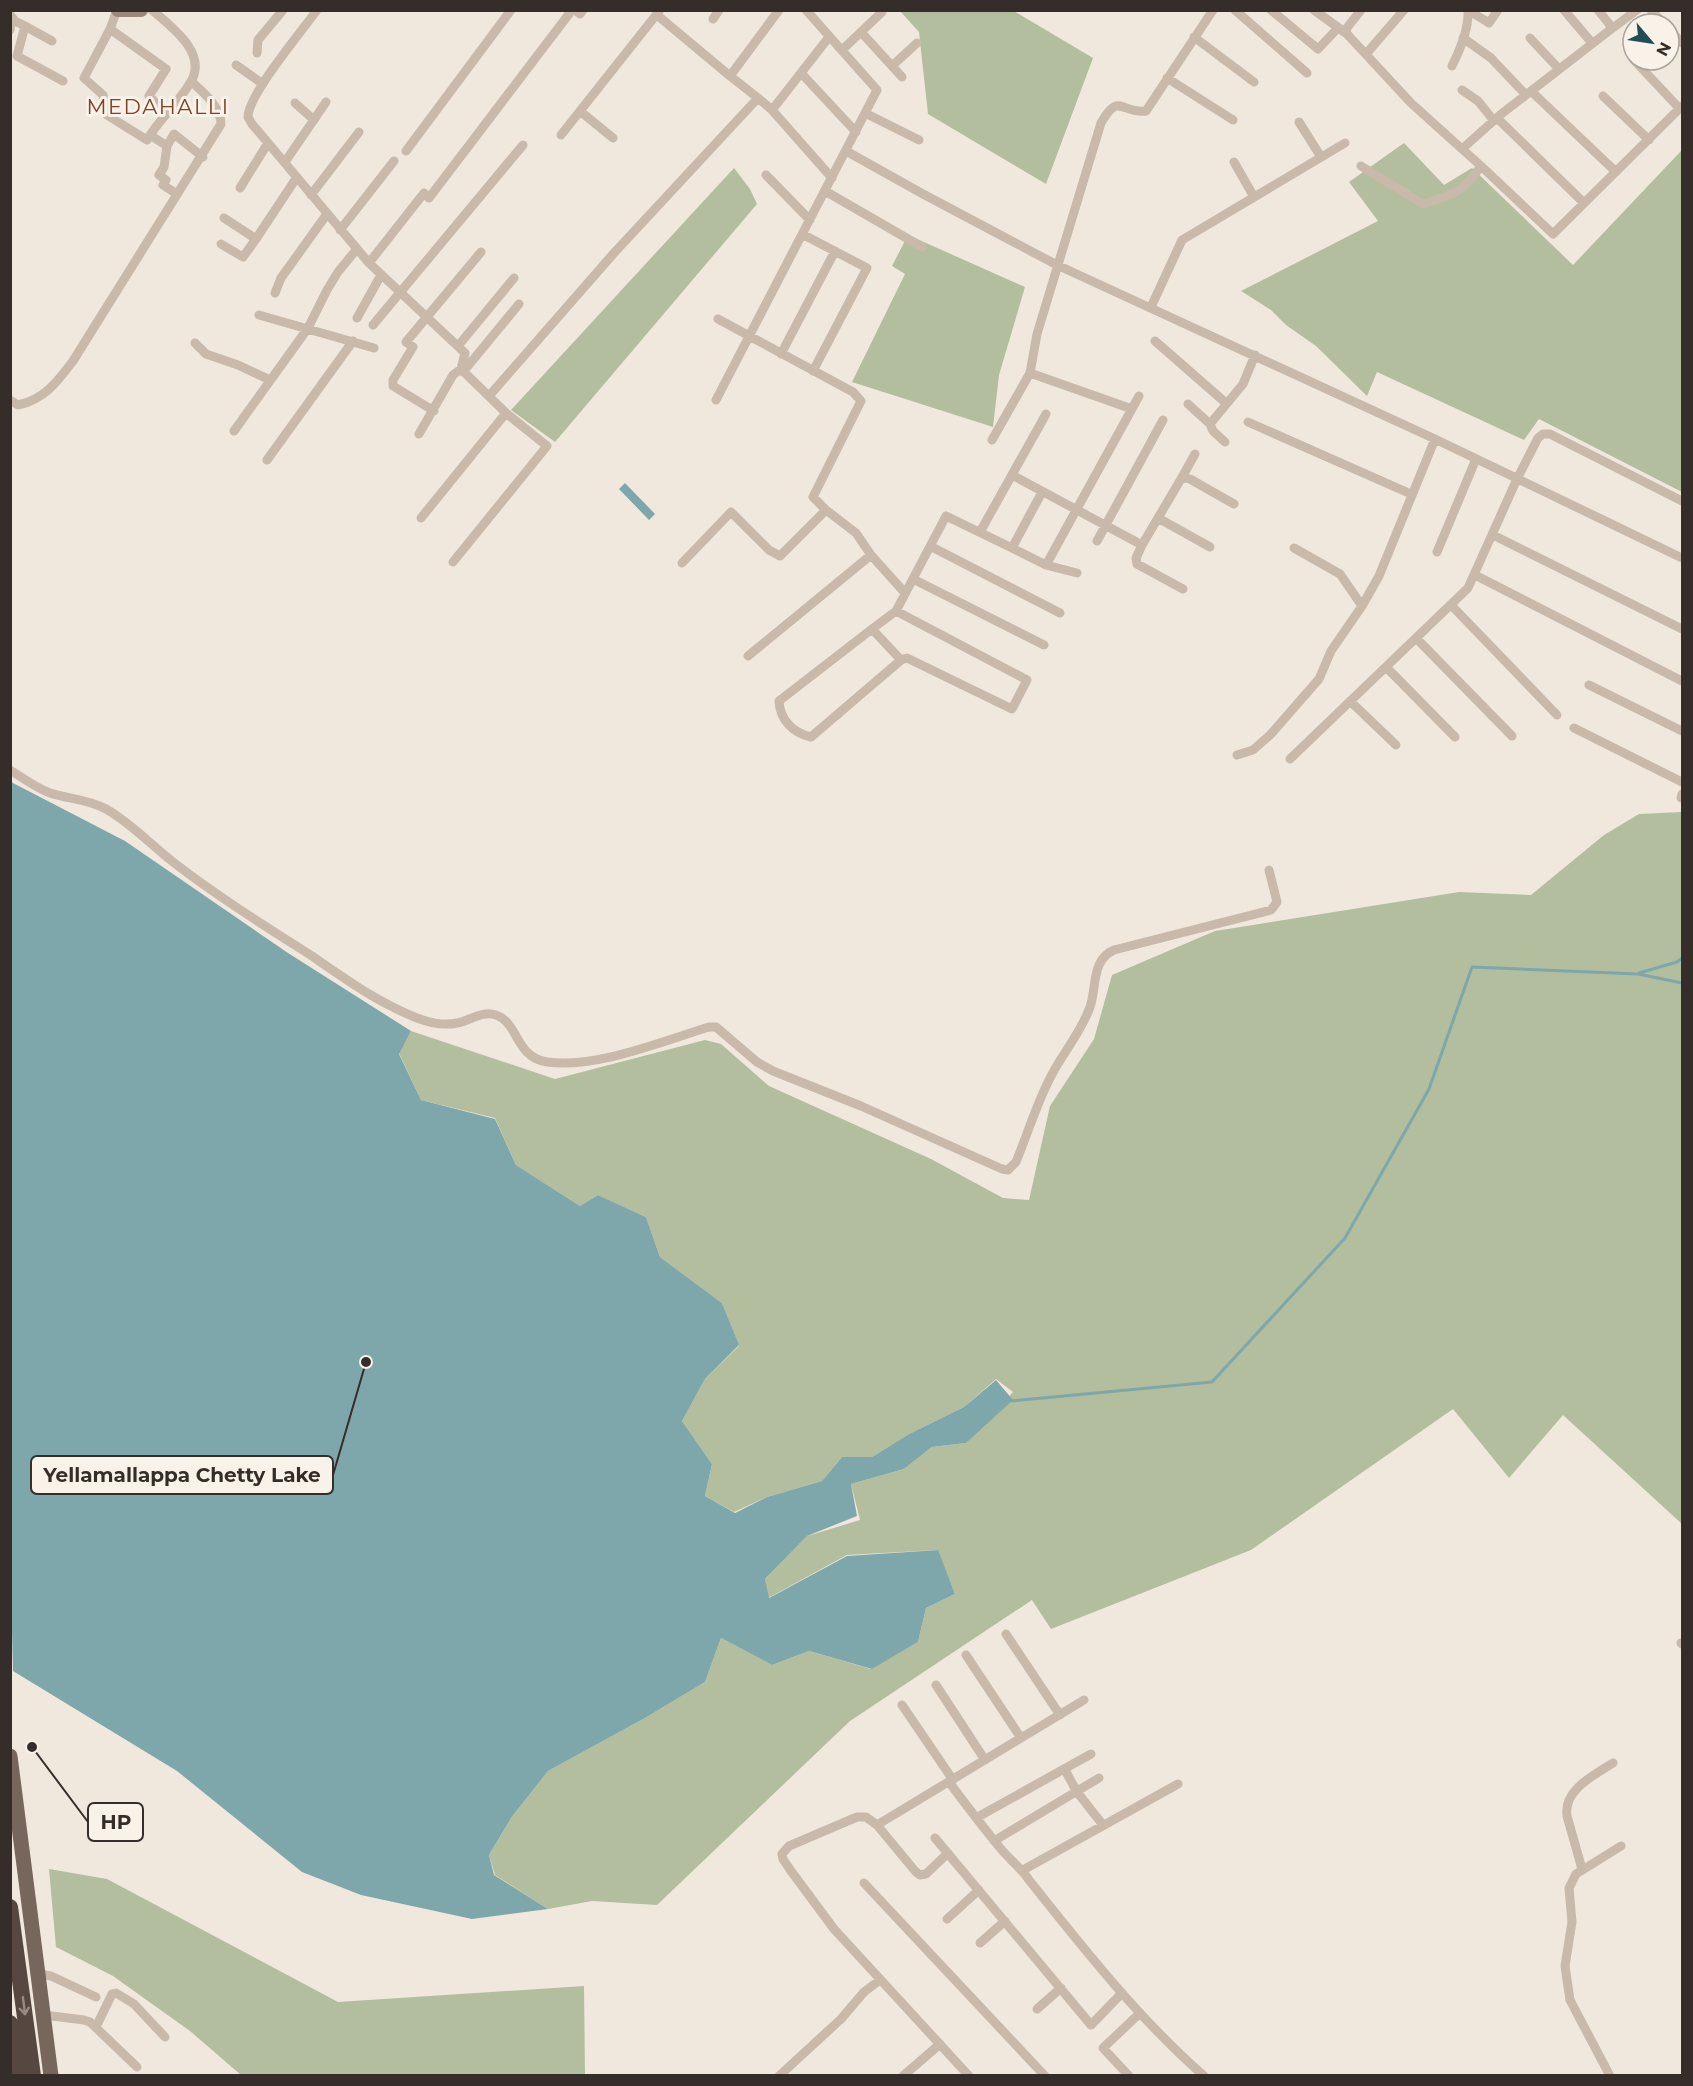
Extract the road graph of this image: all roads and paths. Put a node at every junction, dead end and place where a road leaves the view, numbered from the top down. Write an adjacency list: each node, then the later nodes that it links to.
1 (117, 10): 2 (main road); 29 (street)
2 (141, 10)
3 (152, 10): 55 (street)
4 (283, 10): 42 (street)
5 (317, 10): 57 (street)
6 (511, 10): 85 (street)
7 (573, 10): 8 (street); 115 (street)
8 (583, 10)
9 (720, 10): 26 (street)
10 (779, 10): 51 (street)
11 (806, 10): 34 (street)
12 (1213, 10): 35 (street)
13 (1235, 10): 50 (street)
14 (1271, 10): 28 (street)
15 (1314, 10): 28 (street)
16 (1361, 10): 33 (street)
17 (1404, 10): 43 (street)
18 (1468, 10): 19 (street); 36 (street)
19 (1498, 10)
20 (1564, 10): 40 (street)
21 (1598, 10): 31 (street)
22 (1637, 10): 31 (street)
23 (882, 12): 32 (street)
24 (659, 13): 51 (street); 66 (street)
25 (11, 16): 27 (street); 30 (street)
26 (713, 19)
27 (25, 26): 38 (street); 54 (street)
28 (1338, 28): 33 (street)
29 (110, 29): 68 (street); 75 (street)
30 (10, 30)
31 (1610, 30): 40 (street)
32 (861, 32): 41 (street); 45 (street)
33 (1347, 34): 43 (street)
34 (829, 37): 41 (street); 49 (street)
35 (1194, 37): 53 (street); 56 (street)
36 (1463, 38): 46 (street); 59 (street)
37 (1530, 38): 47 (street)
38 (52, 41)
39 (917, 43): 45 (street)
40 (1592, 43): 47 (street)
41 (842, 51): 67 (street)
42 (256, 53)
43 (1366, 54): 84 (street)
44 (236, 65): 57 (street)
45 (892, 66): 52 (street)
46 (1452, 66)
47 (1559, 69): 59 (street)
48 (1646, 72): 64 (street)
49 (801, 73): 65 (street); 74 (street)
50 (1307, 73)
51 (730, 76): 61 (street)
52 (902, 77)
53 (1167, 78): 71 (street); 116 (street)
54 (63, 81)
55 (192, 82): 68 (street); 87 (street)
56 (1254, 82)
57 (263, 84): 80 (street)
58 (1462, 90): 69 (street)
59 (1529, 93): 69 (street); 94 (street)
60 (1604, 96): 79 (street)
61 (758, 98): 65 (street); 141 (street)
62 (326, 102): 70 (street)
63 (295, 103): 70 (street)
64 (1681, 108): 79 (street)
65 (772, 110): 97 (street)
66 (580, 111): 76 (street); 77 (street)
67 (865, 113): 74 (street); 78 (street)
68 (164, 116): 75 (street)
69 (1496, 119): 84 (street); 103 (street)
70 (314, 120): 90 (street)
71 (1233, 120)
72 (1299, 122): 88 (street)
73 (359, 132): 101 (street)
74 (856, 132): 86 (street)
75 (150, 135): 83 (street)
76 (561, 135)
77 (613, 138)
78 (919, 140)
79 (1649, 140): 94 (street)
80 (268, 143): 90 (street); 98 (street)
81 (1345, 143): 88 (street)
82 (523, 145): 120 (street)
83 (167, 146): 87 (street); 100 (street)
84 (1462, 150): 93 (street)
85 (406, 151)
86 (846, 151): 97 (street); 116 (street)
87 (203, 157): 100 (street)
88 (1321, 157): 102 (street)
89 (394, 161): 107 (street)
90 (285, 162): 96 (street)
91 (1234, 162): 102 (street)
92 (1361, 166): 93 (street)
93 (1480, 166): 103 (street)
94 (1616, 172): 103 (street)
95 (766, 175): 106 (street)
96 (297, 177): 101 (street); 109 (street)
97 (832, 178): 99 (street)
98 (240, 188)
99 (825, 191): 106 (street); 111 (street)
100 (177, 194): 143 (street)
101 (311, 195): 104 (street)
102 (1254, 197): 122 (street)
103 (1584, 204)
104 (327, 214): 107 (street); 119 (street)
105 (224, 218): 109 (street)
106 (810, 220): 108 (street)
107 (340, 230): 112 (street)
108 (802, 234): 113 (street); 129 (street)
109 (256, 239): 110 (street)
110 (220, 244)
111 (922, 247)
112 (356, 249): 115 (street); 128 (street)
113 (835, 251): 135 (street); 138 (street)
114 (482, 252): 125 (street)
115 (369, 263): 117 (street)
116 (1057, 265): 122 (street); 139 (street)
117 (381, 275): 120 (street); 124 (street)
118 (514, 278): 133 (street)
119 (275, 293)
120 (400, 293): 125 (street); 127 (street)
121 (519, 304): 137 (street)
122 (1151, 307): 136 (street)
123 (259, 315): 128 (street)
124 (357, 318)
125 (427, 318): 133 (street); 148 (street)
126 (718, 320): 129 (street)
127 (373, 325)
128 (308, 328): 130 (street); 140 (street)
129 (749, 337): 135 (street); 144 (street)
130 (353, 341): 134 (street); 161 (street)
131 (1155, 341): 145 (street)
132 (195, 343): 140 (street)
133 (458, 346): 137 (street)
134 (374, 348)
135 (781, 354): 138 (street)
136 (1255, 355): 145 (street); 156 (street)
137 (462, 371): 141 (street); 148 (street)
138 (813, 371): 169 (street)
139 (1030, 373): 147 (street); 157 (street)
140 (270, 380): 154 (street)
141 (489, 396): 149 (street)
142 (1139, 396): 147 (street)
143 (10, 400)
144 (716, 400)
145 (1226, 403): 153 (street)
146 (1188, 404): 153 (street)
147 (1132, 409): 170 (street)
148 (434, 411): 155 (street)
149 (506, 413): 171 (street); 185 (street)
150 (1046, 414): 162 (street)
151 (1163, 420): 173 (street)
152 (1248, 422): 166 (street)
153 (1210, 424): 158 (street)
154 (234, 431)
155 (419, 434)
156 (1435, 439): 160 (street); 166 (street)
157 (992, 440)
158 (1225, 442)
159 (1195, 454): 164 (street)
160 (1476, 459): 163 (street); 182 (street)
161 (267, 460)
162 (1012, 476): 165 (street); 174 (street)
163 (1517, 478): 167 (street); 175 (street); 184 (street)
164 (1181, 479): 168 (street); 172 (street)
165 (1042, 492): 170 (street); 180 (street)
166 (1411, 494): 194 (street)
167 (1683, 501)
168 (1234, 504)
169 (826, 510): 183 (street); 186 (street)
170 (1076, 510): 173 (street); 187 (street)
171 (421, 518)
172 (1158, 518): 177 (street); 179 (street)
173 (1105, 526): 176 (street); 177 (street)
174 (980, 532): 178 (street); 180 (street)
175 (1493, 536): 189 (street); 198 (street)
176 (1097, 541)
177 (1142, 545): 191 (street)
178 (932, 547): 190 (street); 196 (street)
179 (1210, 547)
180 (1012, 548): 187 (street)
181 (1294, 548): 194 (street)
182 (1437, 552)
183 (871, 555): 192 (street); 201 (street)
184 (1683, 558)
185 (453, 562)
186 (682, 563)
187 (1046, 565): 188 (street)
188 (1077, 573)
189 (1475, 576): 193 (street); 204 (street)
190 (913, 579): 192 (street); 200 (street)
191 (1183, 589)
192 (905, 593): 195 (street)
193 (1451, 605): 199 (street); 207 (street)
194 (1362, 606): 213 (street)
195 (896, 611): 197 (street); 202 (street)
196 (1060, 613)
197 (872, 629): 202 (street); 202 (street)
198 (1683, 629)
199 (1416, 638): 203 (street); 210 (street)
200 (1044, 645)
201 (748, 656)
202 (901, 660)
203 (1386, 668): 206 (street); 211 (street)
204 (1683, 681)
205 (1589, 685): 209 (street)
206 (1350, 701): 212 (street); 214 (street)
207 (1557, 715)
208 (1574, 728): 216 (street)
209 (1683, 731)
210 (1512, 736)
211 (1455, 737)
212 (1396, 745)
213 (1237, 755)
214 (1290, 759)
215 (10, 770): 217 (street)
216 (1683, 782)
217 (1269, 870)
218 (1006, 1634): 223 (street)
219 (966, 1655): 224 (street)
220 (936, 1685): 227 (street)
221 (1084, 1700): 223 (street)
222 (902, 1705): 231 (street)
223 (1060, 1715): 224 (street)
224 (1021, 1738): 227 (street)
225 (1091, 1754): 229 (street)
226 (10, 1756): 249 (main road)
227 (985, 1760): 231 (street)
228 (1613, 1762): 241 (street)
229 (1065, 1770): 233 (street); 234 (street)
230 (1099, 1778): 233 (street)
231 (951, 1781): 234 (street); 235 (street)
232 (1178, 1785): 236 (street)
233 (1077, 1792): 236 (street); 238 (street)
234 (976, 1818): 238 (street)
235 (877, 1825): 240 (street); 250 (street)
236 (1103, 1825): 242 (street)
237 (935, 1838): 240 (street)
238 (994, 1841): 242 (street)
239 (1621, 1846): 241 (street)
240 (948, 1853): 244 (street)
241 (1582, 1869): 271 (street)
242 (1023, 1870): 252 (street)
243 (864, 1883): 268 (street)
244 (979, 1890): 246 (street); 247 (street)
245 (10, 1907): 264 (highway, one-way to 264)
246 (947, 1919)
247 (1005, 1921): 248 (street); 251 (street)
248 (980, 1943)
249 (38, 1974): 253 (street); 256 (main road)
250 (880, 1980): 260 (street); 266 (street)
251 (1061, 1988): 252 (street); 254 (street)
252 (1122, 1993): 255 (street)
253 (96, 1997)
254 (1037, 2010)
255 (1140, 2013): 269 (street); 270 (street)
256 (44, 2014): 258 (street); 265 (main road)
257 (10, 2022): 263 (highway)
258 (96, 2026): 259 (street); 261 (street)
259 (165, 2037)
260 (940, 2044): 262 (street); 267 (street)
261 (137, 2067)
262 (968, 2075)
263 (17, 2076)
264 (33, 2076)
265 (51, 2076)
266 (779, 2076)
267 (903, 2076)
268 (1045, 2076)
269 (1129, 2076)
270 (1204, 2076)
271 (1610, 2076)

